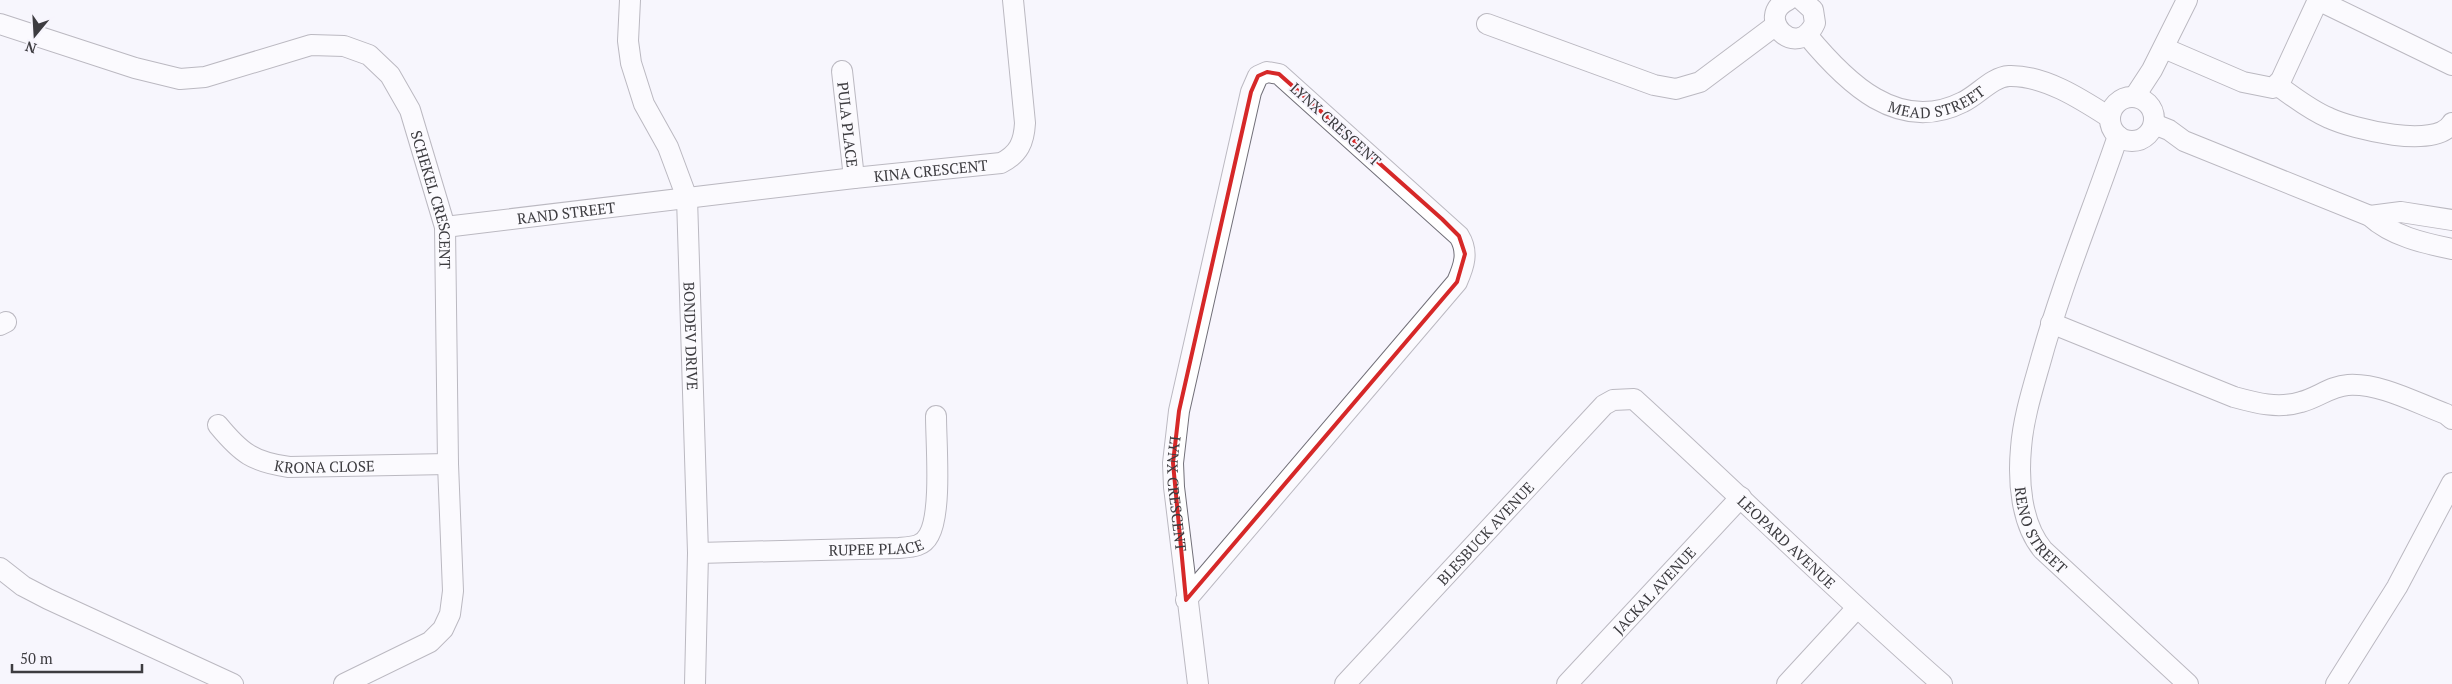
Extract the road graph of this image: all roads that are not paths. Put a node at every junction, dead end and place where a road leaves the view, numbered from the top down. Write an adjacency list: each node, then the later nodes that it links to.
1 (630, 0): 21 (street, BONDEV DRIVE)
2 (1013, 0): 20 (street, KINA CRESCENT)
3 (1788, 0): 9 (street)
4 (1802, 0): 10 (street)
5 (2187, 0): 11 (street)
6 (2318, 0): 12 (street); 14 (street)
7 (0, 24): 24 (street, SCHEKEL CRESCENT)
8 (1487, 24): 9 (street)
9 (1776, 25): 10 (street)
10 (1807, 34): 16 (street, MEAD STREET)
11 (2164, 48): 14 (street); 15 (street)
12 (2452, 65)
13 (842, 71): 20 (street, PULA PLACE)
14 (2277, 85): 17 (street)
15 (2140, 99): 16 (street); 18 (street)
16 (2111, 112): 19 (street)
17 (2452, 123)
18 (2152, 128): 19 (street); 22 (street)
19 (2123, 139): 26 (street, RENO STREET)
20 (854, 178): 21 (street, KINA CRESCENT)
21 (687, 198): 24 (street, RAND STREET); 34 (street, BONDEV DRIVE)
22 (2370, 216): 23 (street); 25 (street)
23 (2452, 220)
24 (445, 227): 31 (street, SCHEKEL CRESCENT)
25 (2452, 249)
26 (2051, 323): 29 (street); 46 (street, RENO STREET)
27 (1634, 398): 33 (street, LEOPARD AVENUE); 42 (street, BLESBUCK AVENUE)
28 (936, 416): 34 (street, RUPEE PLACE)
29 (2452, 419)
30 (218, 425): 31 (street, KRONA CLOSE)
31 (448, 464): 39 (street, SCHEKEL CRESCENT)
32 (2452, 483): 47 (street)
33 (1741, 496): 37 (street, LEOPARD AVENUE); 43 (street, JACKAL AVENUE)
34 (698, 554): 40 (street, BONDEV DRIVE)
35 (0, 568): 38 (street)
36 (1186, 600): 36 (street, LYNX CRESCENT); 41 (street, LYNX CRESCENT)
37 (1856, 609): 44 (street); 45 (street, LEOPARD AVENUE)
38 (233, 684)
39 (344, 684)
40 (695, 684)
41 (1198, 684)
42 (1345, 684)
43 (1567, 684)
44 (1787, 684)
45 (1942, 684)
46 (2188, 684)
47 (2336, 684)

